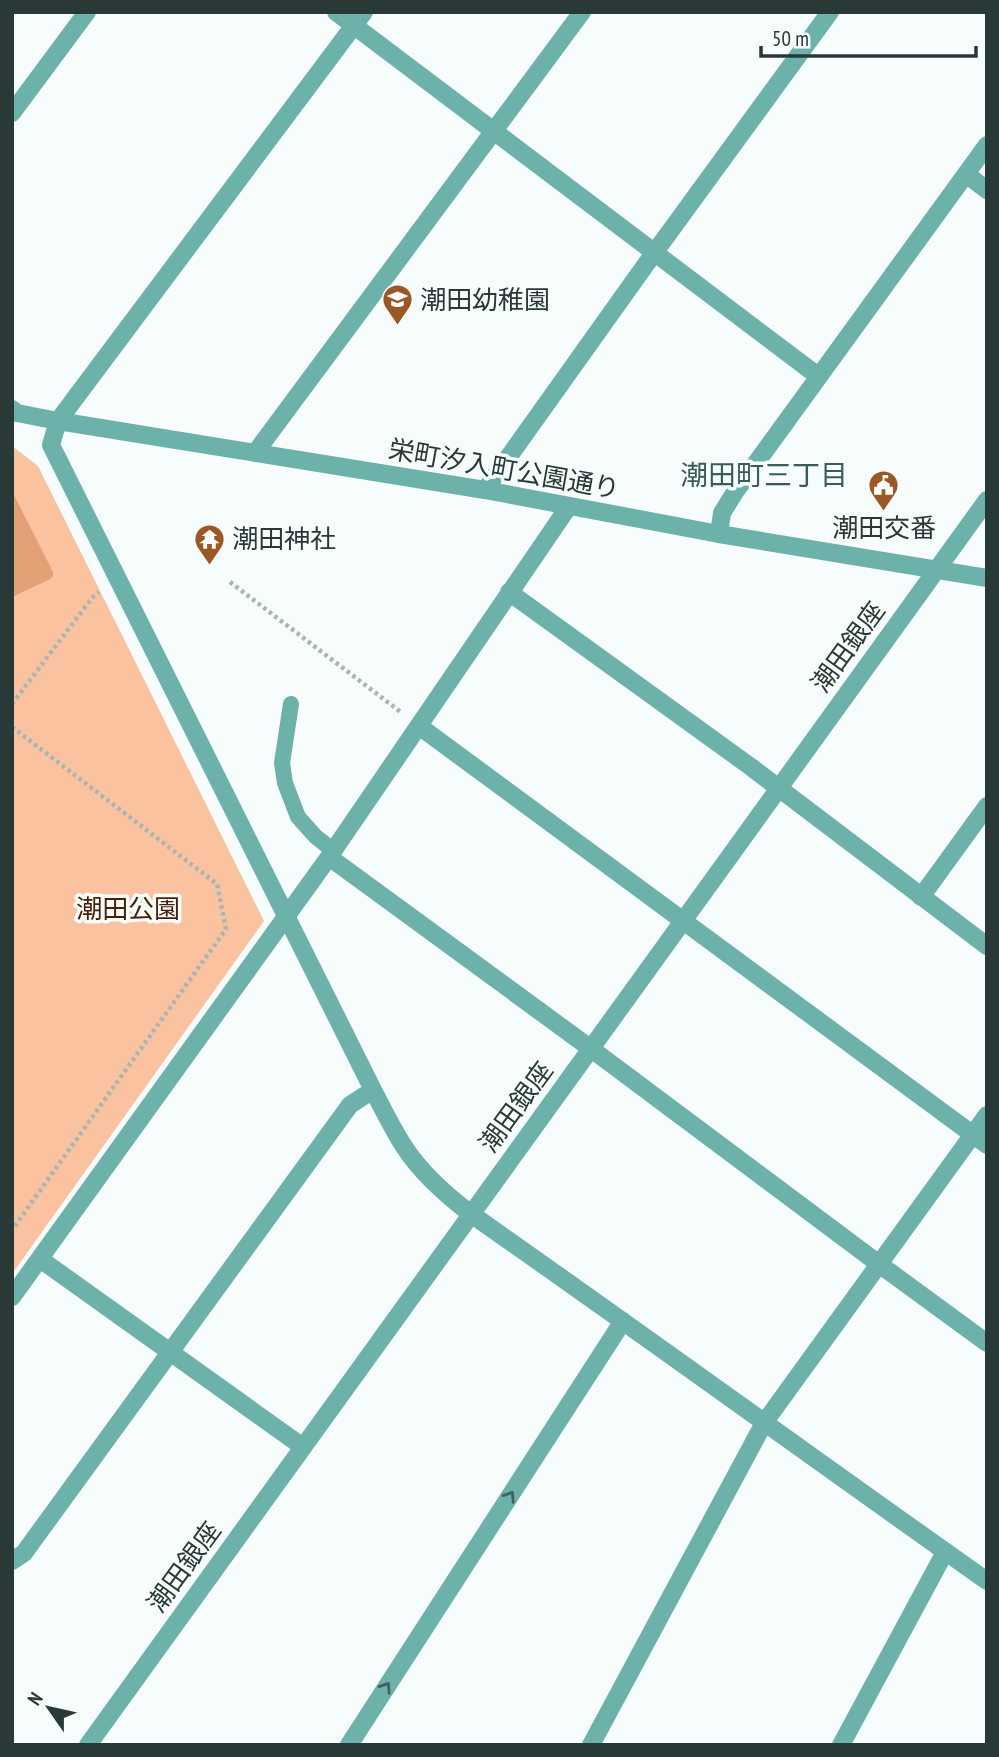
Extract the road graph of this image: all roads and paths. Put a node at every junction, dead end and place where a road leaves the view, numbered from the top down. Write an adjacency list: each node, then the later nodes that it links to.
1 (88, 12): 6 (street)
2 (336, 12): 5 (street)
3 (582, 12): 7 (street)
4 (830, 12): 11 (street)
5 (359, 19): 7 (street); 14 (street)
6 (12, 113)
7 (494, 131): 11 (street); 15 (street)
8 (987, 145): 9 (street)
9 (966, 174): 10 (street); 12 (street)
10 (987, 190)
11 (655, 253): 12 (street); 16 (street)
12 (818, 376): 19 (street)
13 (12, 409): 14 (street, 栄町汐入町公園通り)
14 (58, 421): 15 (street, 栄町汐入町公園通り); 33 (street)
15 (255, 453): 16 (street, 栄町汐入町公園通り)
16 (485, 490): 18 (street, 栄町汐入町公園通り)
17 (987, 500): 20 (street, 潮田銀座)
18 (569, 506): 19 (street, 栄町汐入町公園通り); 24 (street)
19 (719, 534): 20 (street, 栄町汐入町公園通り)
20 (936, 570): 21 (street, 栄町汐入町公園通り); 29 (street, 潮田銀座)
21 (987, 578)
22 (230, 582): 27 (path)
23 (100, 592): 25 (path)
24 (509, 592): 27 (street); 29 (street)
25 (12, 704)
26 (291, 704): 31 (lane)
27 (419, 726): 31 (street); 34 (street)
28 (12, 727): 41 (path)
29 (779, 788): 32 (street); 34 (street, 潮田銀座)
30 (987, 806): 32 (street)
31 (331, 854): 33 (street); 36 (street)
32 (921, 897): 35 (street)
33 (286, 918): 37 (street); 42 (street)
34 (684, 920): 36 (street, 潮田銀座); 39 (street)
35 (987, 946)
36 (590, 1048): 40 (street, 潮田銀座); 43 (street)
37 (373, 1090): 40 (street); 47 (street)
38 (987, 1115): 39 (street)
39 (980, 1139): 43 (street)
40 (471, 1214): 45 (street); 49 (street, 潮田銀座)
41 (12, 1230)
42 (40, 1259): 44 (street); 47 (street)
43 (879, 1264): 46 (street); 48 (street)
44 (12, 1297)
45 (623, 1321): 48 (street); 54 (street, one-way to 45)
46 (987, 1343)
47 (169, 1352): 49 (street); 51 (street)
48 (764, 1423): 50 (street); 55 (street)
49 (303, 1447): 53 (street, 潮田銀座)
50 (945, 1552): 52 (street); 56 (street)
51 (12, 1561)
52 (987, 1581)
53 (88, 1745)
54 (349, 1745)
55 (591, 1745)
56 (841, 1745)

